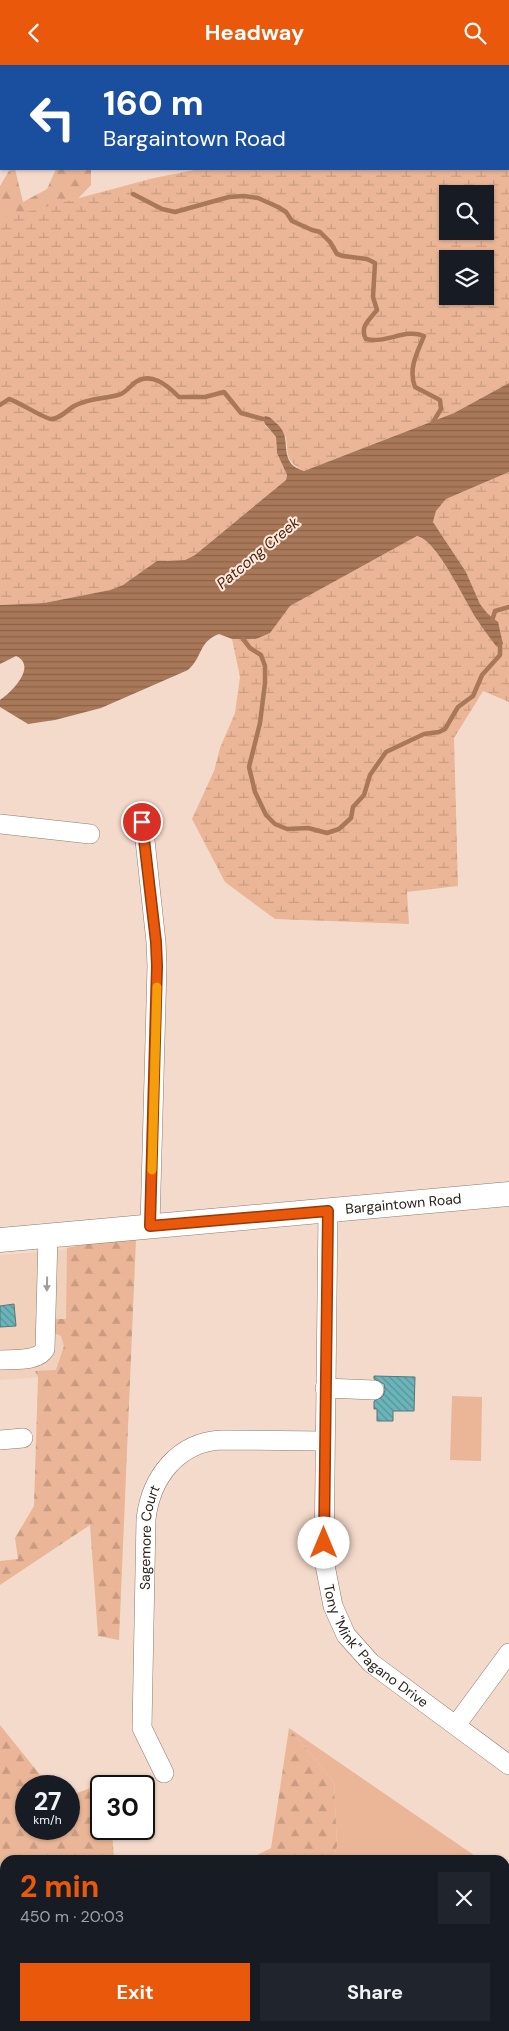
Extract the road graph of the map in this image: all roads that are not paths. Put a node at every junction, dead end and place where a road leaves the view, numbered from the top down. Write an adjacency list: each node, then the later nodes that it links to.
1 (142, 822): 6 (street)
2 (0, 824): 3 (street)
3 (90, 834)
4 (509, 1194): 5 (main road, Bargaintown Road)
5 (328, 1211): 6 (main road, Bargaintown Road); 10 (street, Tony "Mink" Pagano Drive)
6 (150, 1226): 7 (main road, Bargaintown Road)
7 (48, 1236): 8 (main road, Bargaintown Road); 9 (street, one-way to 9)
8 (0, 1240)
9 (0, 1360)
10 (325, 1388): 11 (street); 14 (street, Tony "Mink" Pagano Drive)
11 (374, 1390)
12 (23, 1438): 13 (street)
13 (0, 1440)
14 (324, 1441): 16 (street, Tony "Mink" Pagano Drive); 18 (street, Sagemore Court)
15 (509, 1653): 16 (street)
16 (456, 1725): 17 (street, Tony "Mink" Pagano Drive)
17 (509, 1765)
18 (164, 1773)

